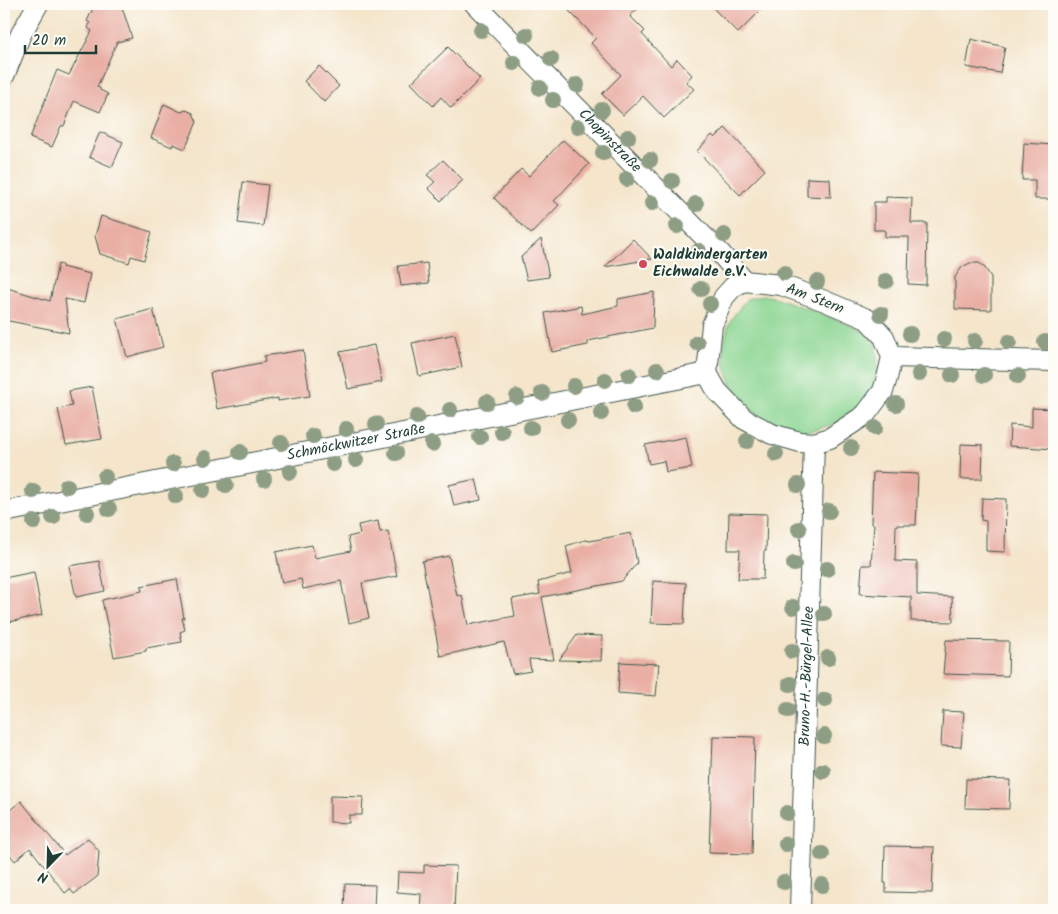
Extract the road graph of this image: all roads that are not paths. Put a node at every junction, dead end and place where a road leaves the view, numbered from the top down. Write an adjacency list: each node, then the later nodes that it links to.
1 (38, 4): 3 (street)
2 (475, 4): 4 (street, Chopinstraße)
3 (4, 76)
4 (744, 281): 5 (street, Am Stern); 7 (street)
5 (892, 357): 6 (street); 8 (street)
6 (1054, 361)
7 (707, 373): 8 (street); 9 (street, Schmöckwitzer Straße)
8 (814, 443): 10 (street, Bruno-H.-Bürgel-Allee)
9 (4, 512)
10 (800, 910)

